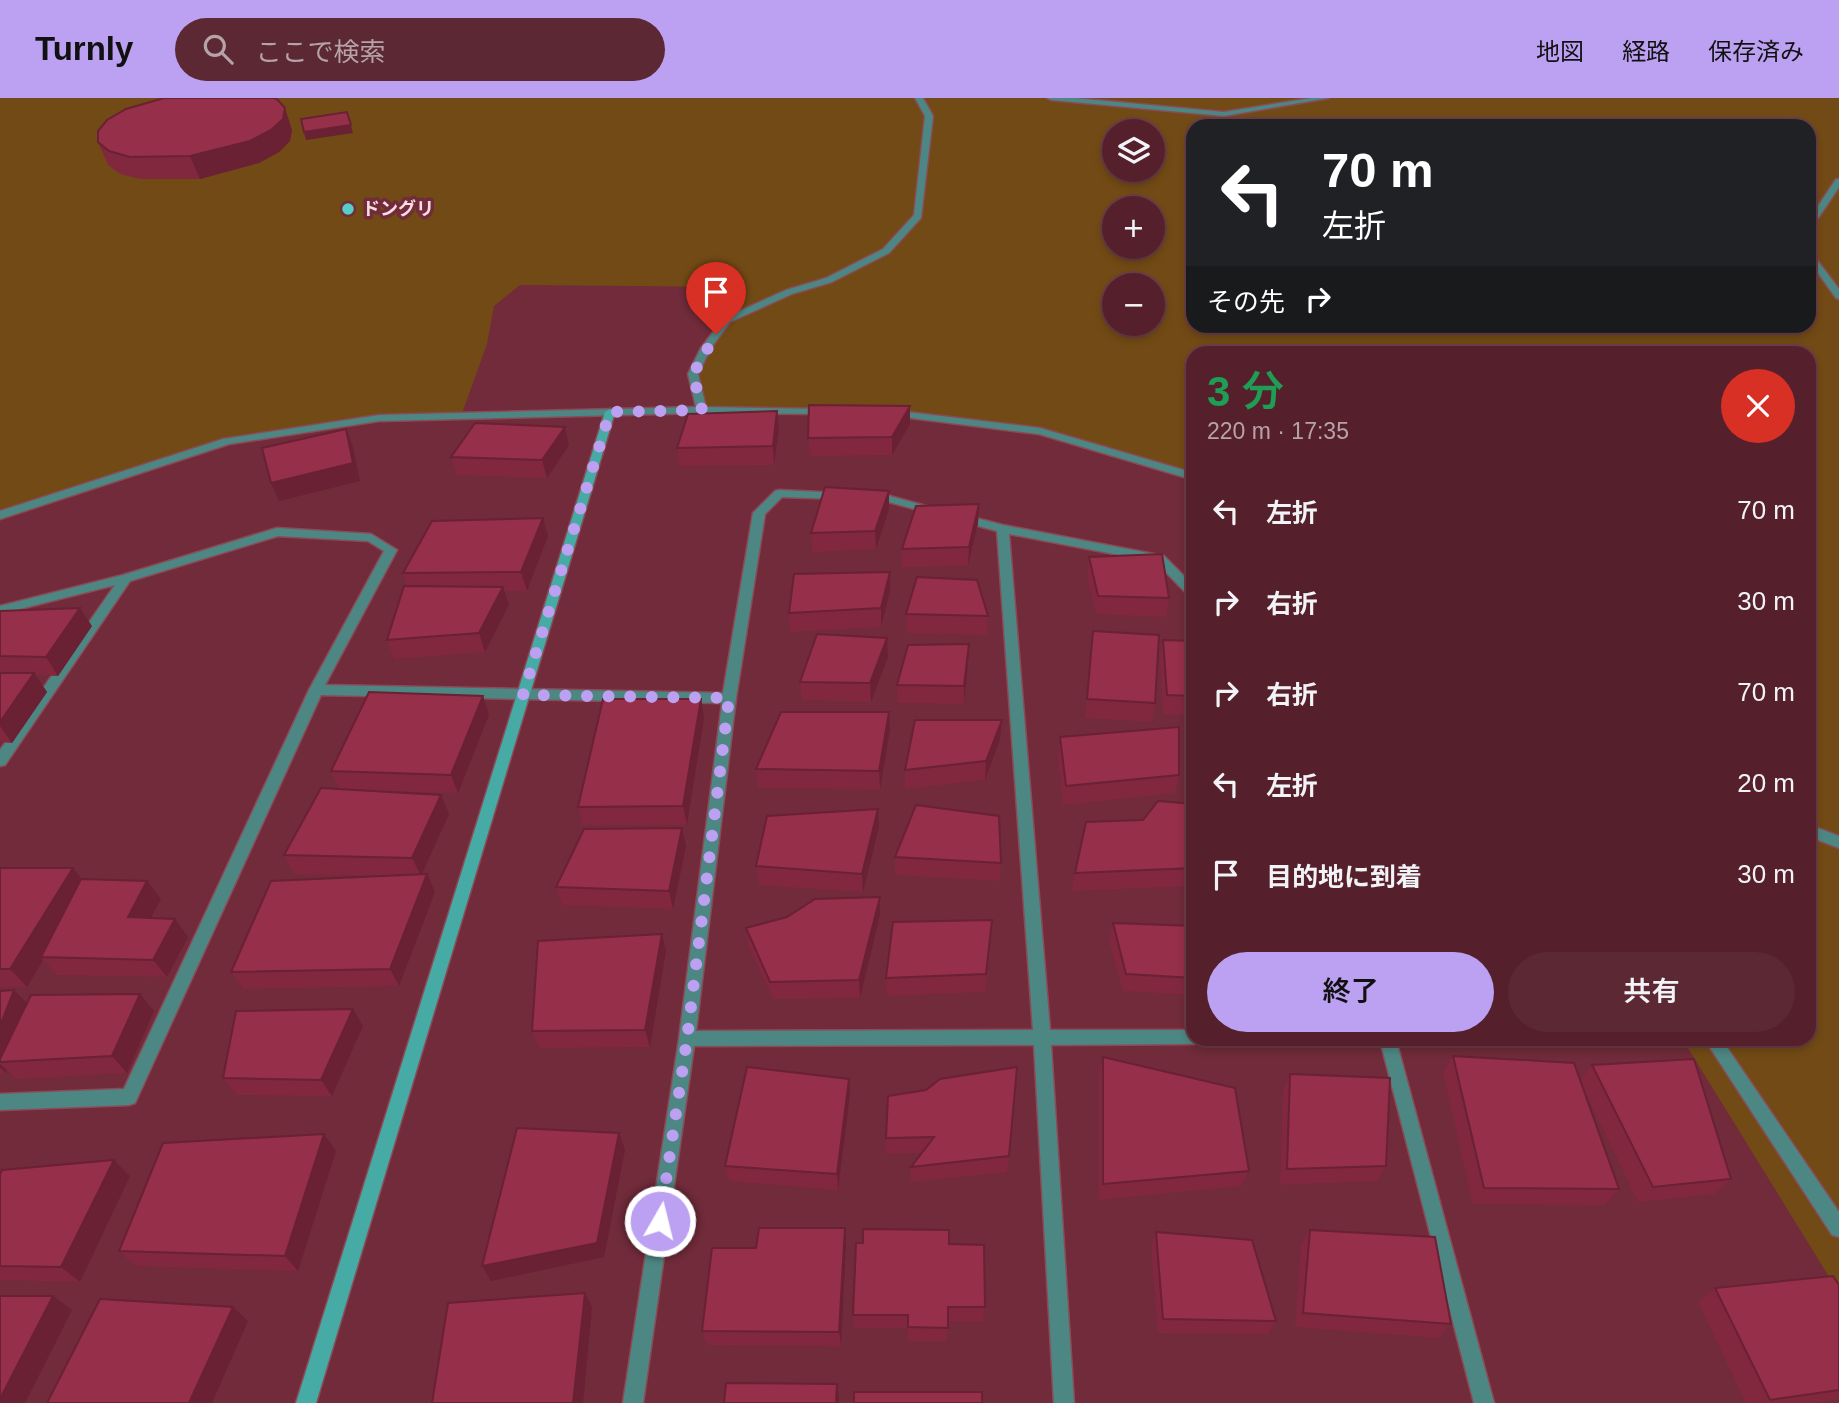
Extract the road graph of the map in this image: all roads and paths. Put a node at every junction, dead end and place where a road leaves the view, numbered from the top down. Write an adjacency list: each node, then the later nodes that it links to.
1 (919, 98): 8 (street)
2 (1051, 98): 3 (street)
3 (1325, 98)
4 (1839, 181): 5 (street)
5 (1816, 215)
6 (1816, 264): 7 (street)
7 (1839, 296)
8 (702, 410): 9 (street); 10 (street)
9 (610, 412): 13 (street); 19 (street)
10 (832, 412)
11 (872, 412): 12 (street)
12 (1186, 475)
13 (0, 515)
14 (1003, 530): 16 (street); 20 (street); 25 (street)
15 (126, 578): 17 (street); 18 (street); 21 (street)
16 (1186, 586)
17 (0, 610)
18 (316, 690): 19 (street); 29 (street)
19 (523, 695): 20 (street); 31 (street)
20 (729, 698): 26 (street)
21 (0, 761)
22 (1816, 833): 23 (street)
23 (1839, 842)
24 (1186, 1037): 25 (street)
25 (1042, 1038): 26 (street); 33 (street)
26 (687, 1039): 32 (street)
27 (1390, 1046): 34 (street)
28 (1717, 1046): 30 (street)
29 (0, 1102)
30 (1839, 1228)
31 (306, 1403)
32 (633, 1403)
33 (1064, 1403)
34 (1484, 1403)

